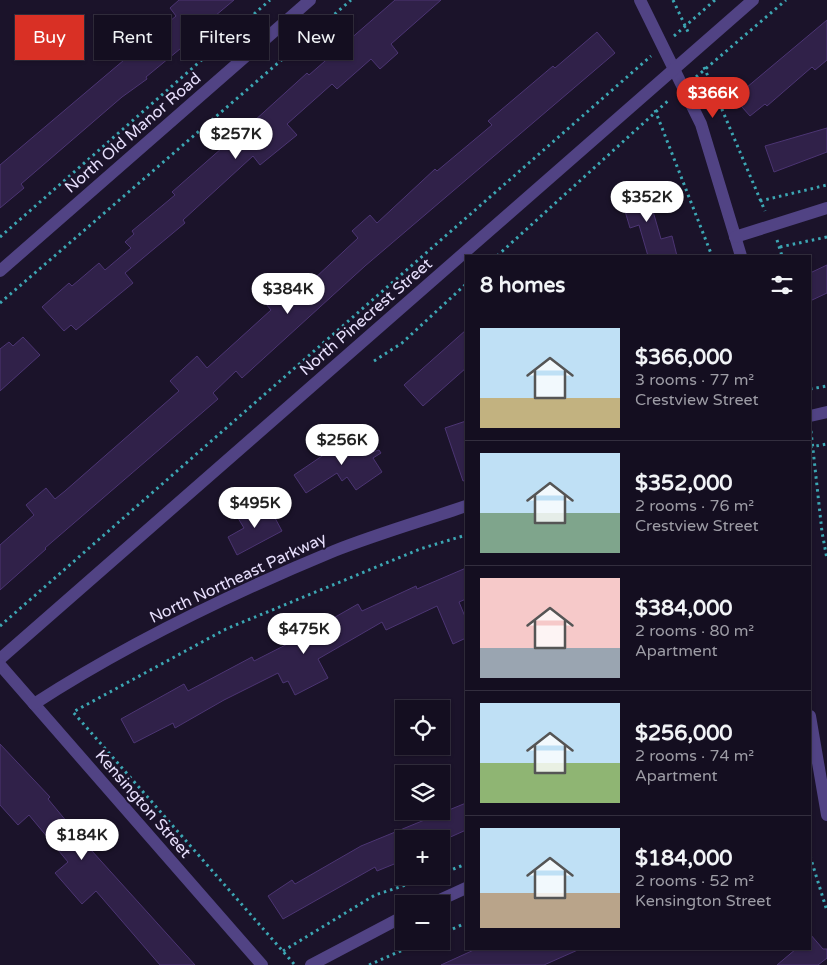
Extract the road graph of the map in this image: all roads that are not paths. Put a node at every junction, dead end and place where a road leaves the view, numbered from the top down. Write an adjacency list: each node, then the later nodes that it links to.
1 (310, 0): 8 (street, North Old Manor Road)
2 (640, 0): 4 (street)
3 (754, 0): 4 (street, North Pinecrest Street)
4 (675, 69): 6 (street); 12 (street, North Pinecrest Street)
5 (827, 208): 6 (street)
6 (735, 237): 7 (street)
7 (741, 255)
8 (0, 271)
9 (827, 412): 10 (street)
10 (811, 416)
11 (465, 506): 14 (street, North Northeast Parkway)
12 (0, 659)
13 (0, 665): 14 (street, Kensington Street)
14 (34, 704): 21 (street, Kensington Street)
15 (811, 723): 16 (street)
16 (819, 777): 17 (street)
17 (827, 815)
18 (465, 888): 19 (street)
19 (450, 895)
20 (395, 921): 22 (street)
21 (262, 965)
22 (310, 965)

